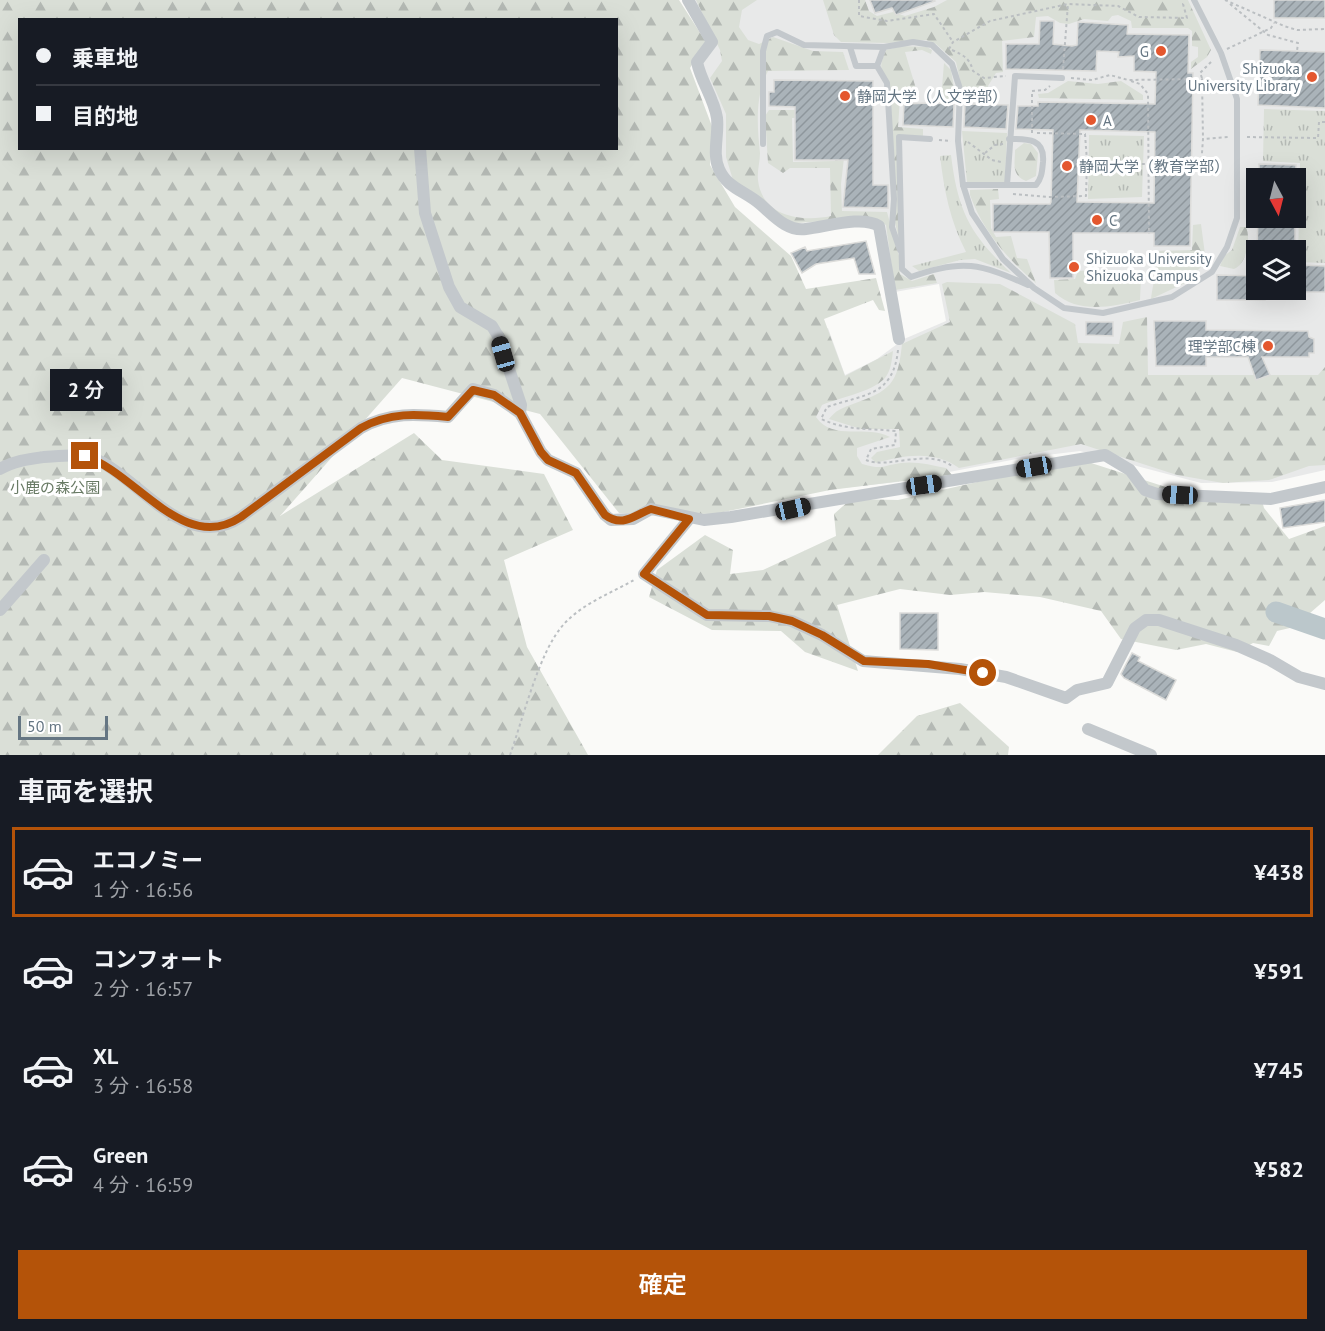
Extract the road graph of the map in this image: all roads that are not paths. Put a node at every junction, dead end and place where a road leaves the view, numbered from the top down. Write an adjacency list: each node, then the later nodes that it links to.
1 (688, 0): 15 (street)
2 (1192, 0): 14 (lane)
3 (884, 46): 4 (lane); 5 (lane); 11 (lane)
4 (850, 47): 5 (lane); 9 (lane)
5 (877, 66): 13 (lane)
6 (1062, 78): 8 (lane)
7 (930, 139): 13 (lane)
8 (1009, 142): 12 (lane); 12 (lane)
9 (763, 144)
10 (420, 150): 16 (street)
11 (963, 185): 12 (lane); 14 (lane)
12 (1010, 185)
13 (903, 261): 14 (lane)
14 (1034, 288)
15 (899, 339)
16 (520, 413): 17 (street); 19 (street)
17 (0, 469)
18 (1325, 487): 19 (street)
19 (689, 519): 22 (street)
20 (44, 560): 21 (street)
21 (0, 610)
22 (1325, 684)
23 (1088, 729): 24 (street)
24 (1151, 755)

